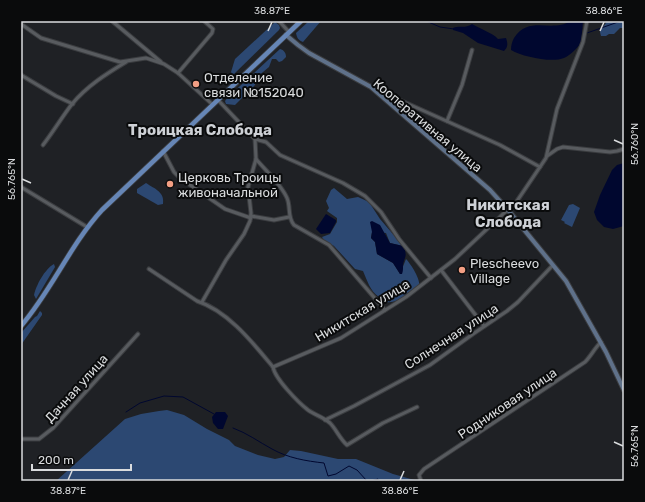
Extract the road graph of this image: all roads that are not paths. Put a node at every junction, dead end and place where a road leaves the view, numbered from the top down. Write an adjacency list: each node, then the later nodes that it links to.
1 (112, 21): 10 (street)
2 (204, 21): 11 (street)
3 (279, 21): 7 (street)
4 (301, 21): 7 (main road)
5 (587, 21): 23 (street)
6 (21, 24): 9 (street)
7 (288, 33): 13 (street, Кооперативная улица); 14 (main road)
8 (472, 50): 17 (street)
9 (130, 60): 10 (street); 15 (street)
10 (164, 64): 11 (street)
11 (178, 74): 16 (street)
12 (21, 75): 15 (street)
13 (371, 87): 17 (street); 27 (street, Кооперативная улица)
14 (218, 100): 16 (main road); 18 (street)
15 (72, 104): 19 (street)
16 (213, 105): 22 (main road)
17 (446, 121): 25 (street)
18 (255, 140): 24 (street); 34 (street)
19 (43, 145)
20 (624, 145): 21 (street)
21 (623, 149): 23 (street)
22 (163, 151): 28 (street); 30 (main road)
23 (546, 158): 25 (street, Никитская улица)
24 (256, 159): 28 (street); 29 (street)
25 (540, 166): 27 (street, Никитская улица)
26 (21, 187): 30 (street)
27 (508, 210): 31 (street, Кооперативная улица); 33 (street, Никитская улица)
28 (251, 217): 29 (street); 35 (street)
29 (289, 217): 36 (street)
30 (87, 227): 37 (main road)
31 (553, 265): 38 (street, Солнечная улица); 40 (street, Кооперативная улица)
32 (149, 269): 35 (street)
33 (441, 270): 34 (street, Никитская улица); 38 (street)
34 (431, 278): 36 (street, Никитская улица)
35 (202, 302): 41 (street)
36 (385, 310): 41 (street, Никитская улица)
37 (21, 326)
38 (484, 326): 44 (street, Солнечная улица)
39 (138, 334): 45 (street, Дачная улица)
40 (601, 342): 42 (street, Кооперативная улица); 46 (street, Родниковая улица)
41 (273, 367): 44 (street)
42 (624, 390)
43 (417, 407): 44 (street)
44 (326, 420)
45 (21, 440)
46 (421, 481)

